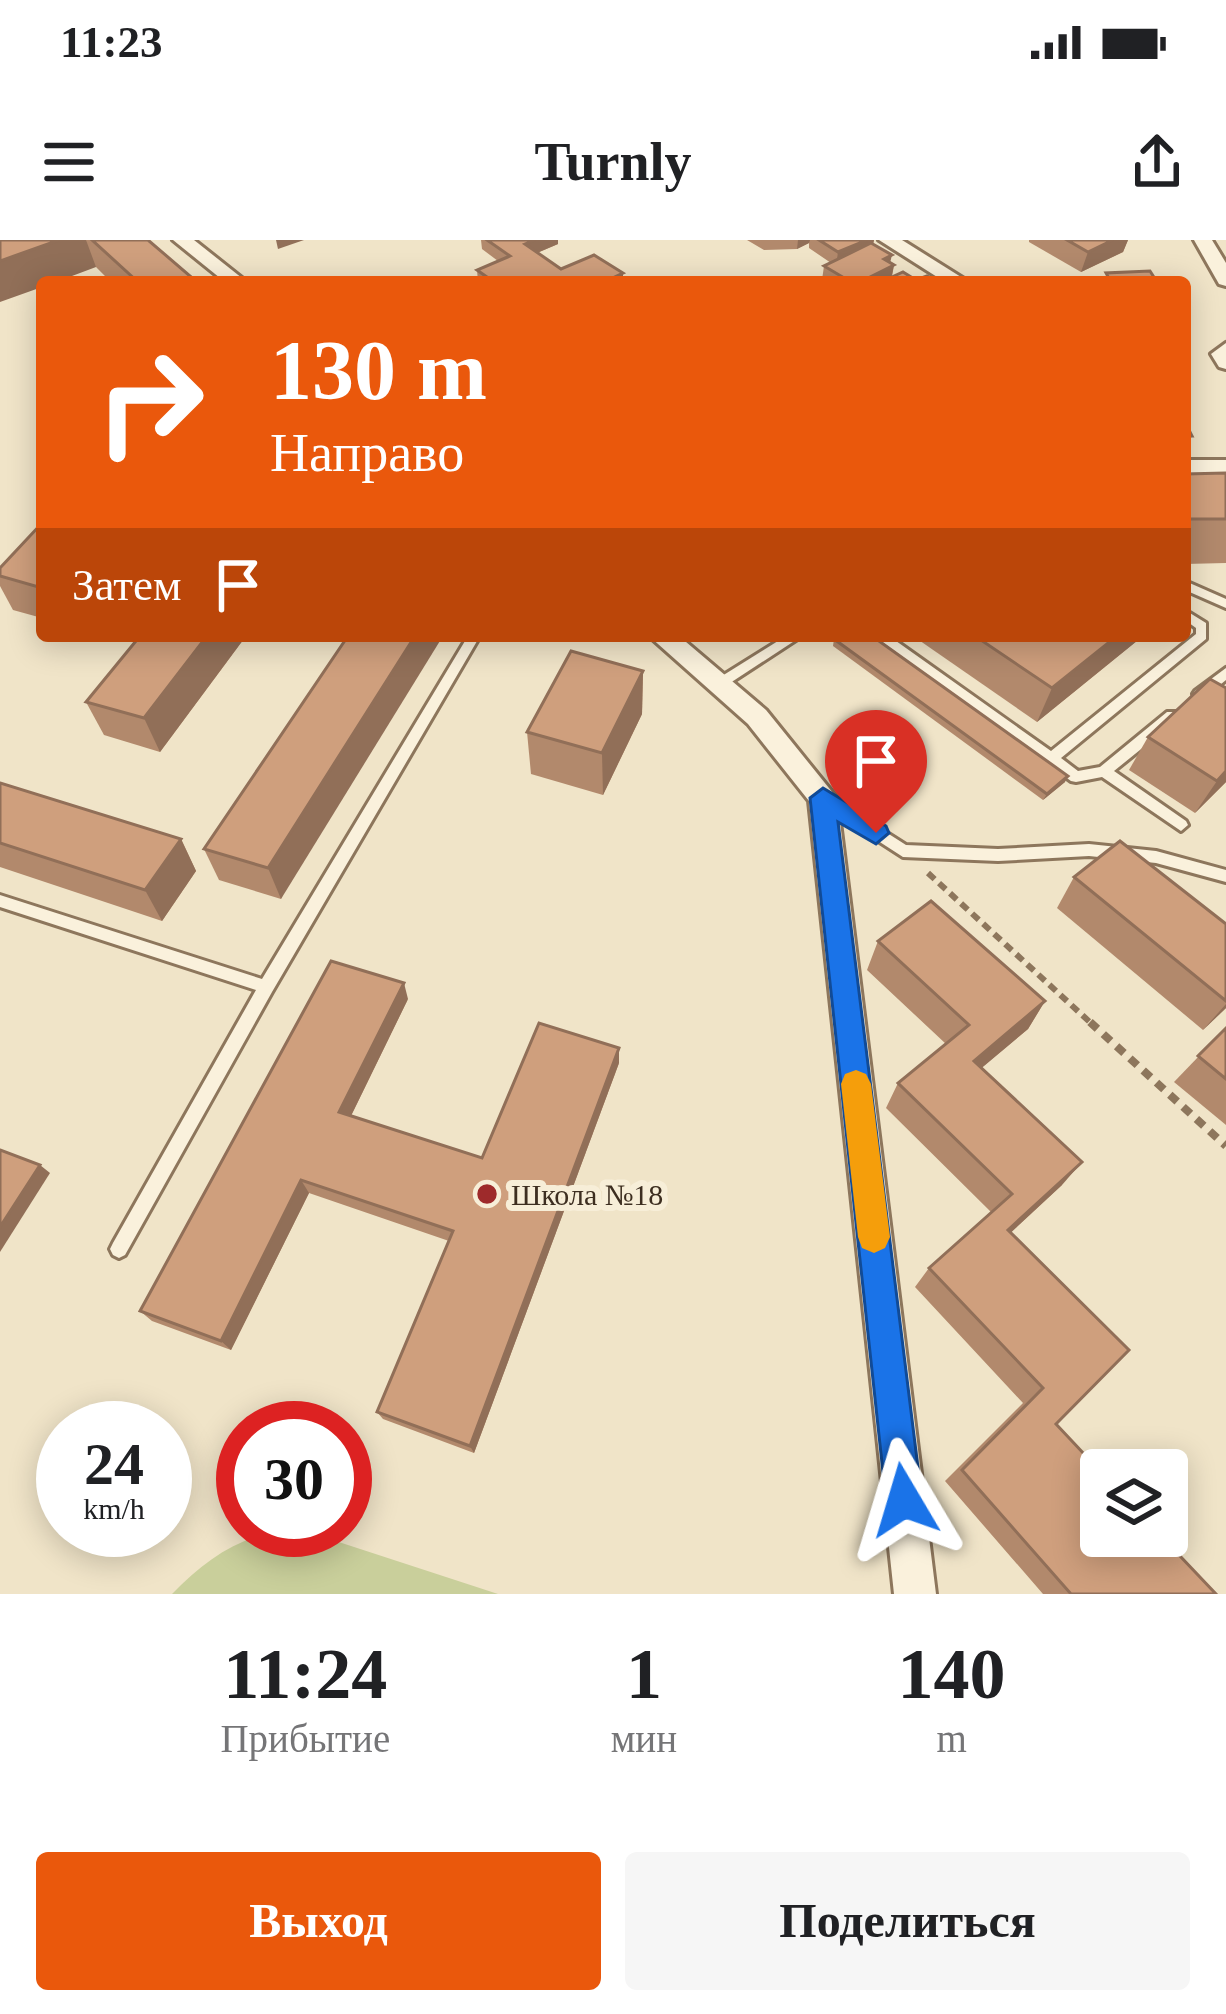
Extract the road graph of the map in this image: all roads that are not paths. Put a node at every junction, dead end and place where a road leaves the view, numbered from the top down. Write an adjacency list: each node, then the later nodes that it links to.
1 (182, 240): 4 (street)
2 (888, 240): 5 (street)
3 (1203, 240): 6 (street)
4 (229, 276)
5 (949, 276)
6 (1226, 280)
7 (1226, 349): 8 (street)
8 (1226, 364)
9 (1226, 466): 10 (street)
10 (1191, 467)
11 (1191, 588): 12 (lane)
12 (1226, 604)
13 (1191, 618): 20 (lane)
14 (470, 642): 26 (lane)
15 (669, 642): 19 (street)
16 (786, 642): 19 (lane)
17 (888, 642): 20 (lane)
18 (1226, 673): 21 (lane)
19 (718, 684): 22 (street)
20 (1051, 758): 21 (lane)
21 (1104, 771): 23 (lane)
22 (823, 798): 24 (lane); 28 (street)
23 (1181, 825)
24 (1226, 876)
25 (0, 901): 26 (lane)
26 (266, 987): 27 (lane)
27 (119, 1249)
28 (915, 1594)

